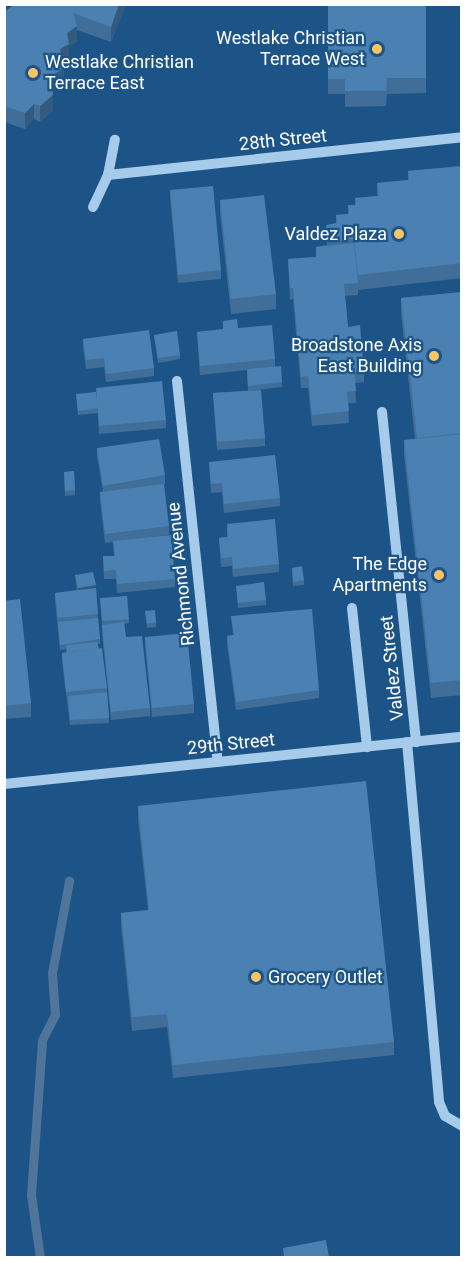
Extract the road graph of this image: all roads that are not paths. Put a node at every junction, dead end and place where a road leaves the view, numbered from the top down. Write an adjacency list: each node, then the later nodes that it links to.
1 (462, 137): 3 (street, 28th Street)
2 (115, 140): 3 (street)
3 (108, 175): 4 (street)
4 (93, 207)
5 (177, 381): 11 (street, Richmond Avenue)
6 (382, 412): 9 (street, Valdez Street)
7 (352, 608): 10 (street)
8 (462, 737): 9 (street, 29th Street)
9 (411, 742): 10 (street, 29th Street); 13 (street, Valdez Street)
10 (367, 747): 11 (street, 29th Street)
11 (218, 762): 12 (street, 29th Street)
12 (4, 784)
13 (462, 1126)

